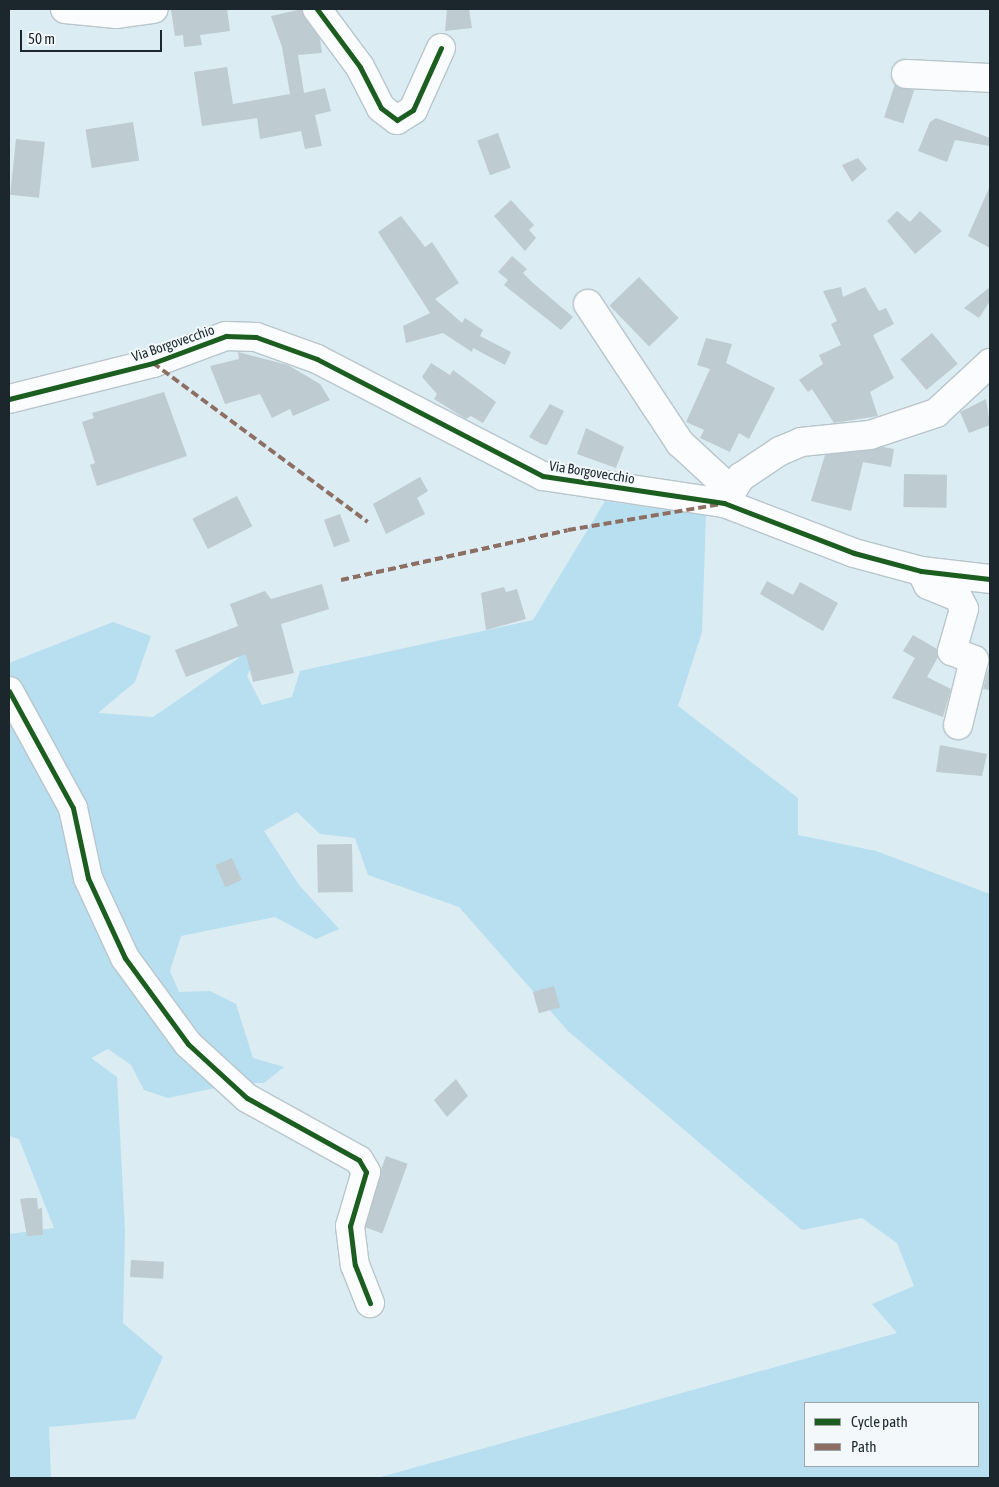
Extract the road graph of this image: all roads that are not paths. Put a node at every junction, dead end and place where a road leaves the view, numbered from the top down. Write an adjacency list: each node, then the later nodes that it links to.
1 (65, 9): 2 (street)
2 (154, 9)
3 (317, 9): 4 (street)
4 (441, 48)
5 (906, 74): 6 (street)
6 (990, 78)
7 (588, 304): 10 (street)
8 (990, 363): 10 (street)
9 (9, 399): 10 (street, Via Borgovecchio)
10 (728, 497): 11 (street, Via Borgovecchio)
11 (921, 572): 12 (street, Via Borgovecchio); 14 (street)
12 (990, 579)
13 (9, 691): 15 (street)
14 (958, 724)
15 (370, 1303)

